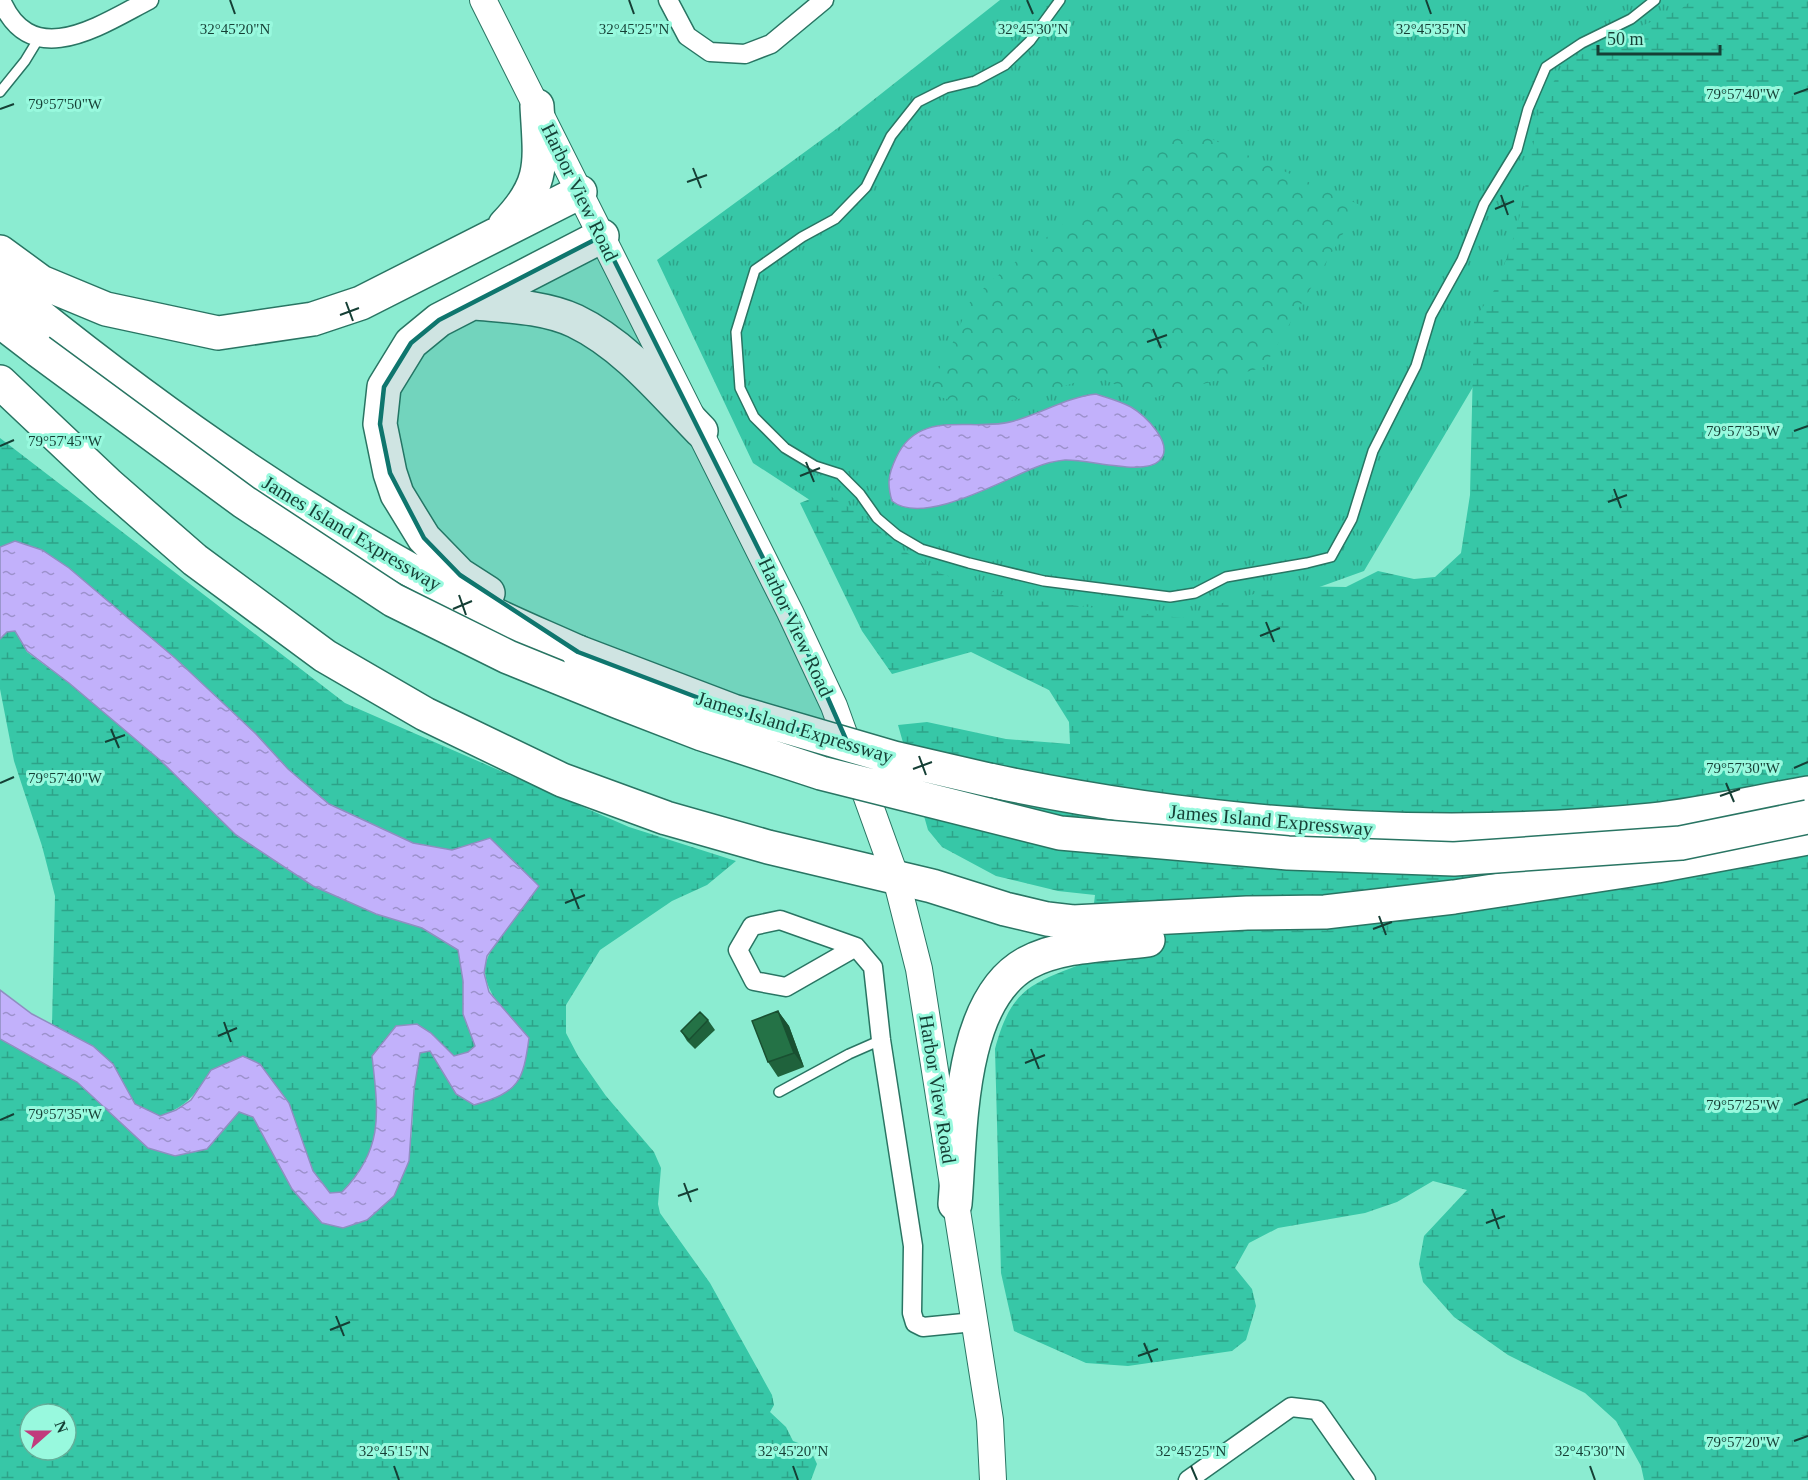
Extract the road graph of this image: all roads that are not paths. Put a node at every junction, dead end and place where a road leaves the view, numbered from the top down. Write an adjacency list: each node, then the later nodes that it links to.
1 (1, 0): 8 (street)
2 (149, 0): 8 (street)
3 (483, 0): 10 (main road, Harbor View Road)
4 (668, 0): 5 (street)
5 (824, 0)
6 (1060, 0): 7 (lane)
7 (1655, 0)
8 (39, 38): 9 (lane)
9 (0, 92)
10 (537, 106): 11 (main road, Harbor View Road); 12 (highway)
11 (580, 192): 12 (highway); 13 (main road, Harbor View Road)
12 (495, 235): 14 (highway)
13 (602, 237): 16 (highway); 20 (main road, Harbor View Road)
14 (0, 252)
15 (0, 284): 18 (highway, James Island Expressway)
16 (475, 303): 20 (highway); 21 (highway)
17 (0, 321): 18 (highway)
18 (48, 341): 21 (highway, James Island Expressway); 23 (highway, James Island Expressway, bridge)
19 (0, 382): 25 (highway)
20 (701, 431): 25 (main road, Harbor View Road)
21 (578, 651): 22 (highway, James Island Expressway, bridge)
22 (1808, 793)
23 (1808, 817)
24 (1808, 838): 26 (highway)
25 (896, 878): 26 (highway); 30 (main road, Harbor View Road)
26 (1069, 936): 30 (highway)
27 (856, 947): 27 (street); 28 (street)
28 (881, 1040): 29 (lane); 31 (street)
29 (779, 1092)
30 (955, 1204): 31 (main road, Harbor View Road)
31 (974, 1322): 32 (main road, Harbor View Road)
32 (993, 1480)
33 (1188, 1480): 34 (street)
34 (1366, 1480)

